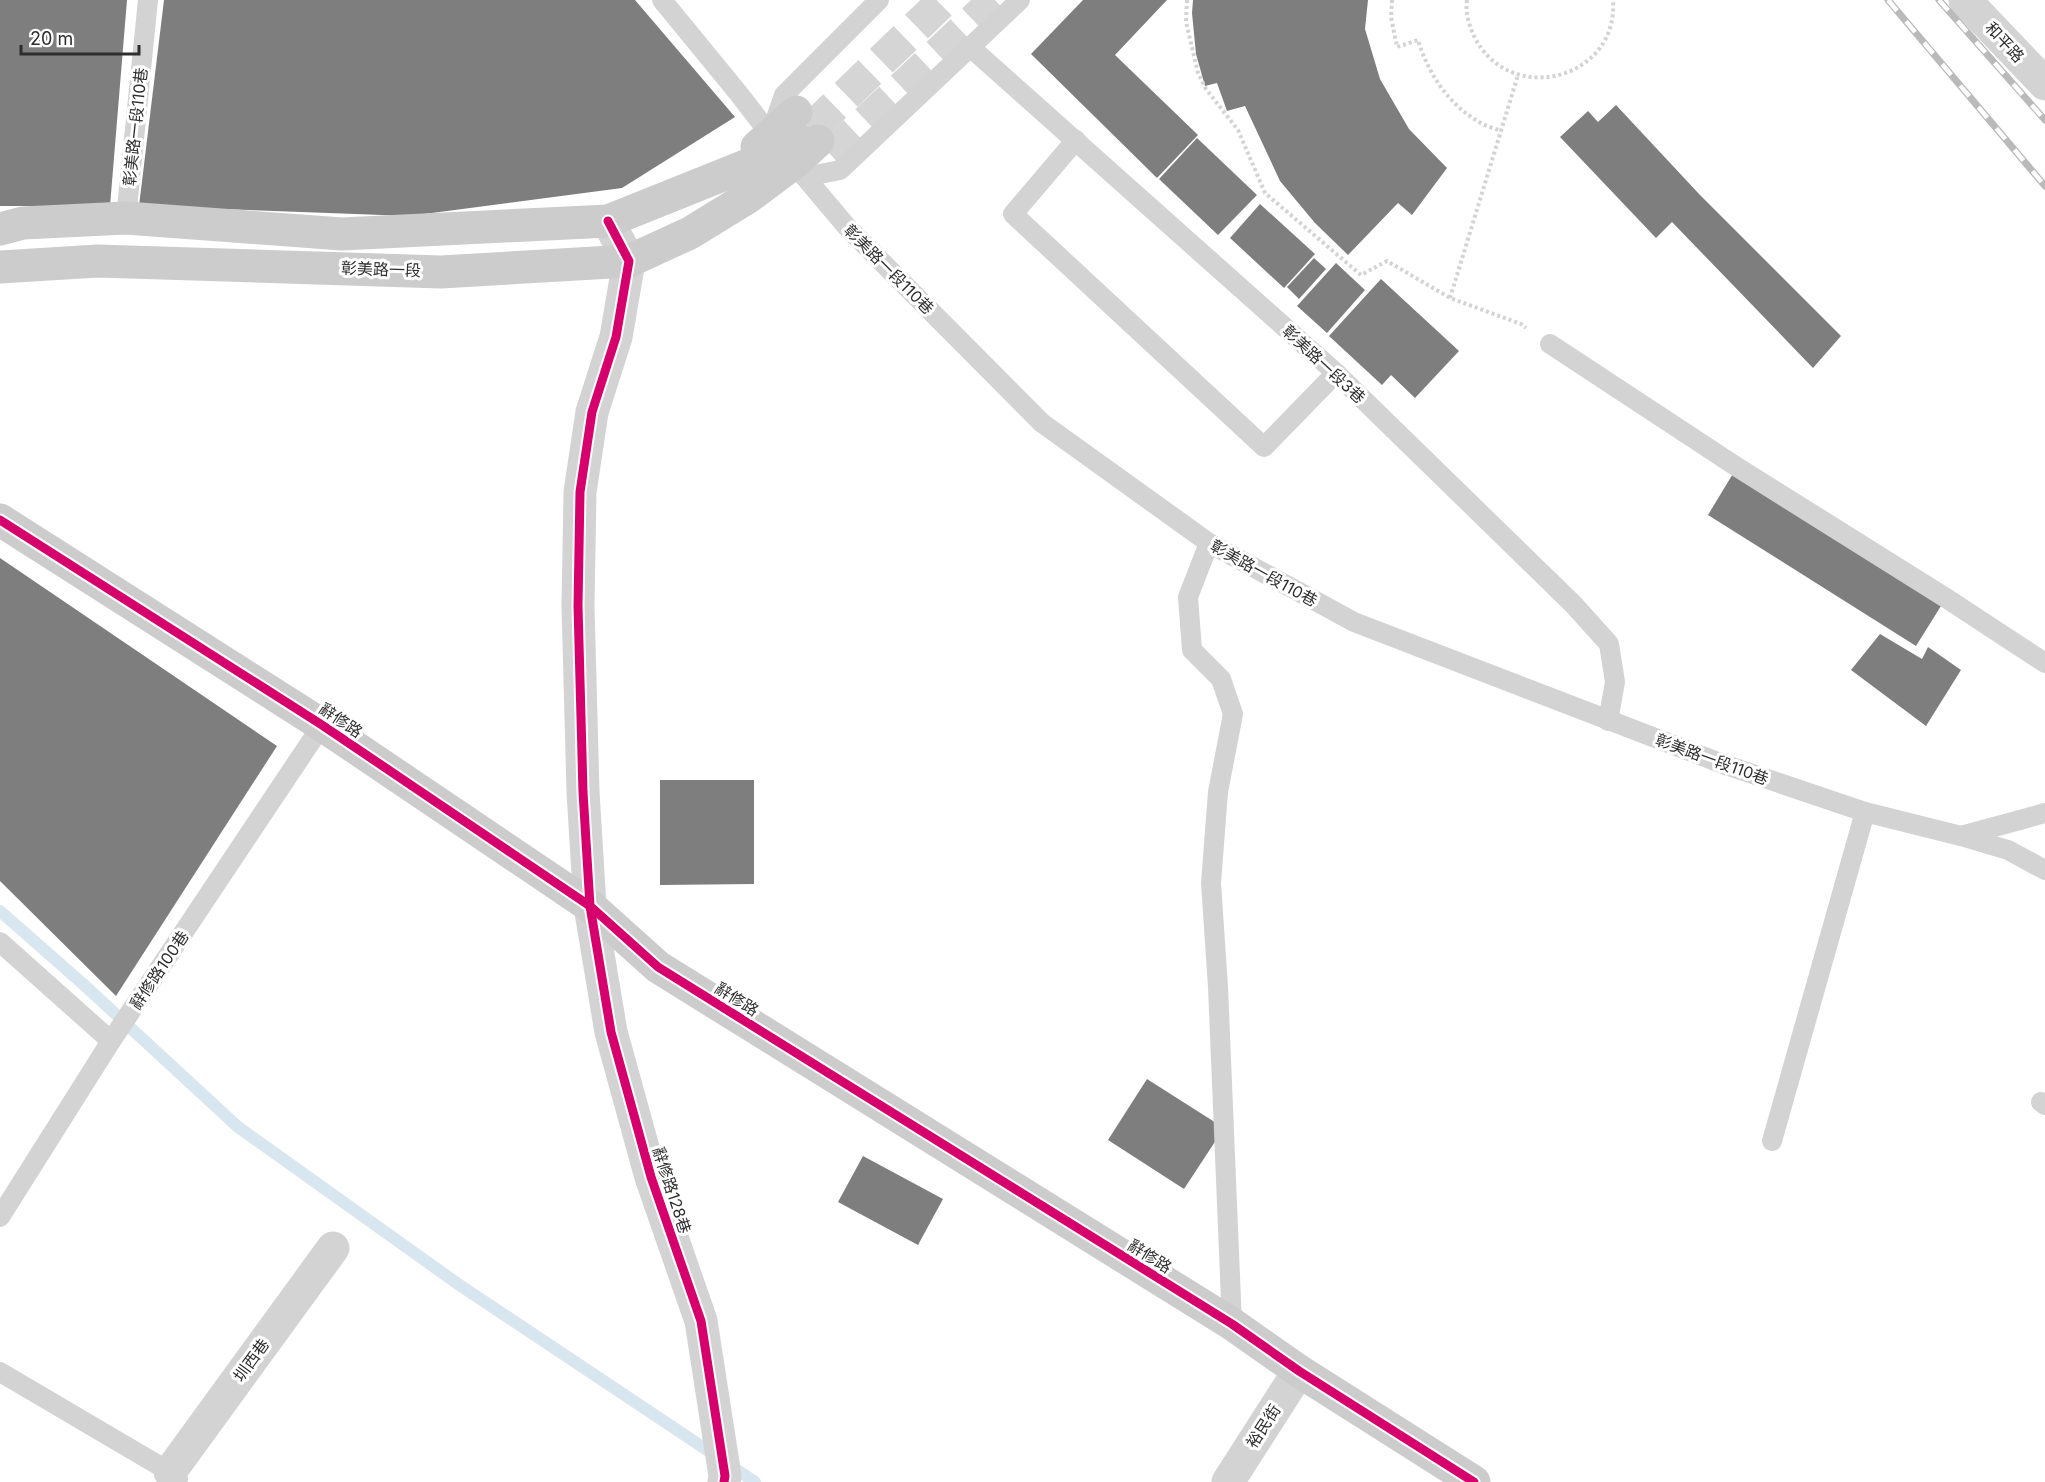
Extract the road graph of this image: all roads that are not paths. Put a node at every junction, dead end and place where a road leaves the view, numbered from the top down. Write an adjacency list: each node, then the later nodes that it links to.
1 (148, 0): 14 (lane, 彰美路一段110巷)
2 (662, 0): 8 (lane, 彰美路一段110巷)
3 (879, 0): 9 (lane)
4 (1020, 0): 6 (lane)
5 (1965, 0): 7 (street, 和平路)
6 (969, 46): 9 (lane); 10 (lane, 彰美路一段3巷)
7 (2045, 84)
8 (739, 94): 9 (lane); 11 (lane, 彰美路一段110巷)
9 (813, 134): 11 (street, 彰美路一段); 11 (street, 彰美路一段); 13 (lane)
10 (1076, 141): 20 (lane, 彰美路一段3巷); 20 (lane)
11 (788, 156): 12 (street, 彰美路一段); 12 (street, 彰美路一段); 13 (lane, 彰美路一段110巷)
12 (740, 184): 15 (street, 彰美路一段); 17 (street, 彰美路一段)
13 (828, 205): 22 (lane, 彰美路一段110巷)
14 (126, 218): 15 (street, 彰美路一段); 16 (street, 彰美路一段)
15 (608, 221): 17 (street)
16 (0, 229)
17 (629, 261): 18 (street, 彰美路一段); 30 (street, 辭修路128巷)
18 (0, 267)
19 (1550, 344): 23 (lane)
20 (1336, 373): 24 (lane, 彰美路一段3巷)
21 (0, 519): 25 (street, 辭修路)
22 (1209, 543): 24 (lane, 彰美路一段110巷); 36 (lane)
23 (2045, 663)
24 (1608, 721): 26 (lane, 彰美路一段110巷)
25 (322, 725): 30 (street, 辭修路); 32 (lane, 辭修路100巷)
26 (1865, 812): 28 (lane, 彰美路一段110巷); 33 (lane)
27 (2045, 813): 28 (lane)
28 (1961, 836): 29 (lane, 彰美路一段110巷)
29 (2045, 870)
30 (590, 906): 36 (street, 辭修路); 40 (street, 辭修路128巷)
31 (0, 942): 32 (lane)
32 (111, 1041): 34 (lane, 辭修路100巷)
33 (1772, 1142)
34 (0, 1217)
35 (333, 1248): 39 (street, 圳西巷)
36 (1232, 1324): 37 (street, 辭修路)
37 (1299, 1371): 41 (street, 裕民街); 42 (street, 辭修路)
38 (0, 1372): 39 (lane)
39 (176, 1477)
40 (724, 1482)
41 (1228, 1482)
42 (1474, 1482)

